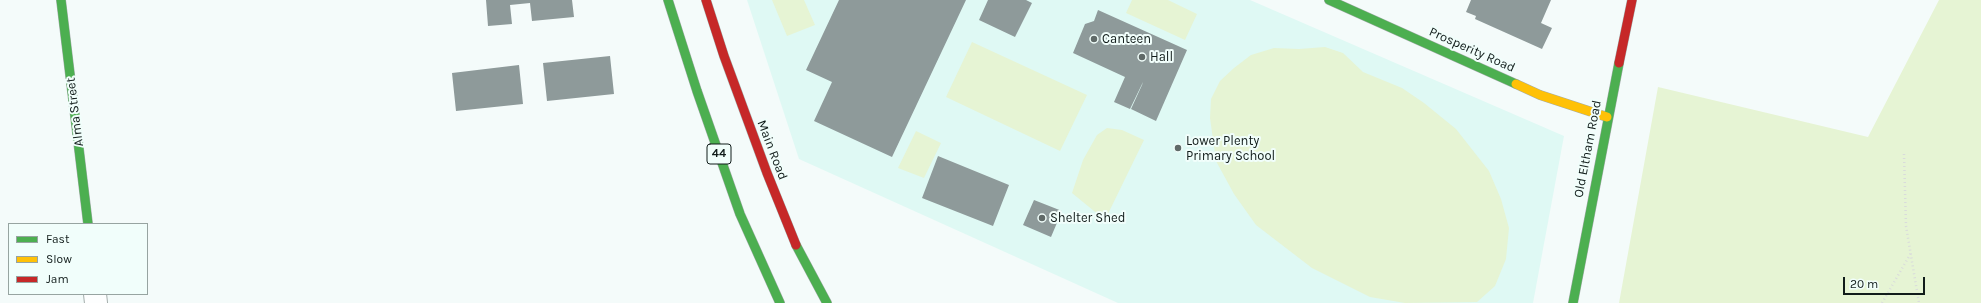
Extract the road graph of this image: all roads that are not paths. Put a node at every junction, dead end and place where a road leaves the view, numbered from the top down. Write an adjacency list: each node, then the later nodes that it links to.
1 (61, 0): 7 (street, Alma Street)
2 (668, 0): 8 (street, 44)
3 (706, 0): 9 (street, Main Road)
4 (1329, 0): 6 (street, Prosperity Road)
5 (1632, 0): 6 (street, Old Eltham Road)
6 (1607, 117): 10 (street, Old Eltham Road)
7 (88, 223)
8 (780, 303)
9 (827, 303)
10 (1573, 303)

